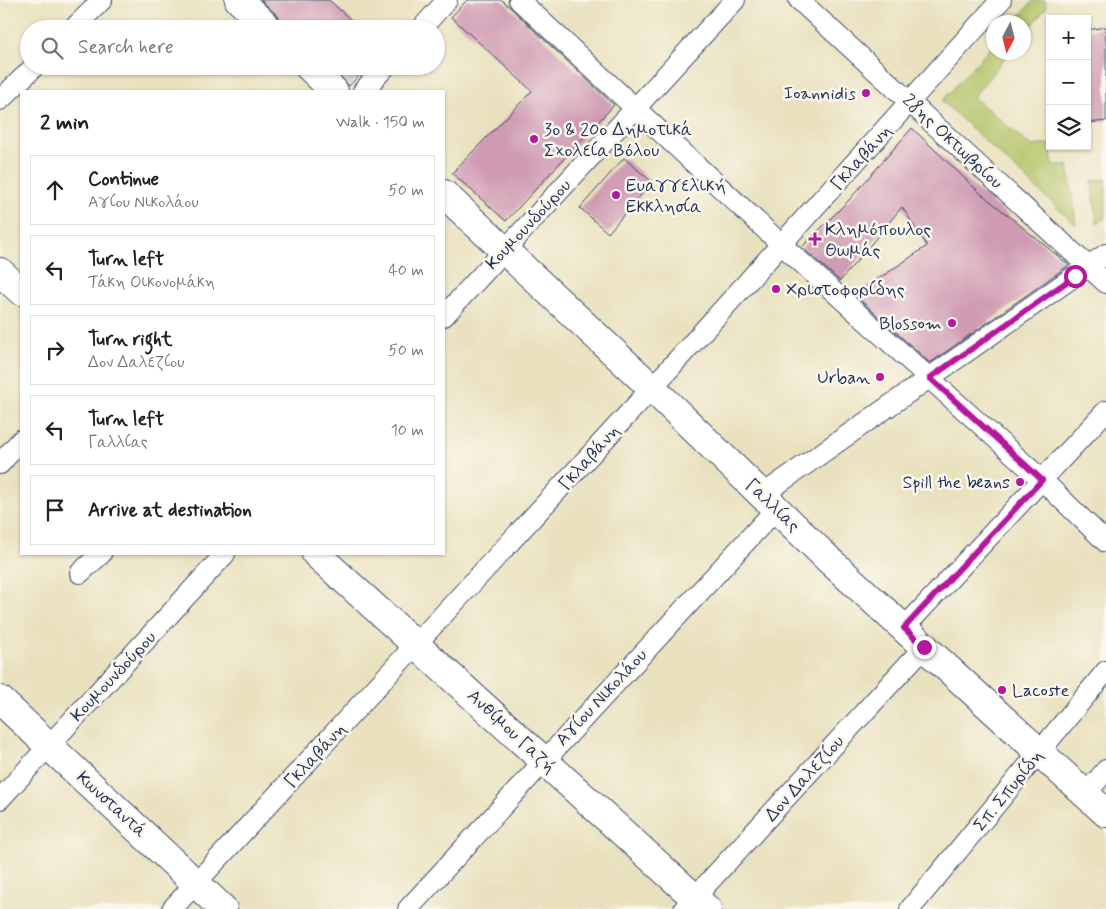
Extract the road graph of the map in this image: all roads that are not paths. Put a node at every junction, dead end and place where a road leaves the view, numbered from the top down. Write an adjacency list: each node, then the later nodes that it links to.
1 (102, 0): 8 (street)
2 (239, 0): 9 (street)
3 (447, 0): 10 (street)
4 (519, 0): 18 (street)
5 (735, 0): 18 (street, Κουμουνδούρου)
6 (799, 0): 17 (street, 28ης Οκτωβρίου)
7 (1001, 0): 17 (street, Γκλαβάνη)
8 (82, 20)
9 (260, 20)
10 (429, 20)
11 (25, 75): 16 (street)
12 (317, 75): 14 (street)
13 (378, 75): 15 (street)
14 (333, 90)
15 (364, 90)
16 (0, 100)
17 (911, 102): 20 (street, Γκλαβάνη); 23 (street, 28ης Οκτωβρίου)
18 (635, 108): 20 (street); 21 (street, Κουμουνδούρου)
19 (445, 195): 21 (street, Γαλλίας)
20 (782, 245): 28 (street); 29 (street, Γκλαβάνη)
21 (504, 251): 27 (street, Κουμουνδούρου); 29 (street, Γαλλίας)
22 (1106, 254): 23 (street, Αγίου Νικολάου)
23 (1088, 266): 25 (street, 28ης Οκτωβρίου); 28 (street, Αγίου Νικολάου)
24 (0, 272): 26 (street)
25 (1106, 283)
26 (20, 290)
27 (445, 315)
28 (930, 378): 33 (street); 34 (street, Αγίου Νικολάου)
29 (652, 388): 34 (street, Γαλλίας); 41 (street, Γκλαβάνη)
30 (1106, 411): 33 (street)
31 (20, 441): 32 (street)
32 (0, 464)
33 (1042, 480): 35 (street); 40 (street)
34 (769, 502): 40 (street, Γαλλίας); 47 (street, Αγίου Νικολάου)
35 (1106, 542)
36 (100, 555): 39 (street)
37 (224, 555): 45 (street, Κουμουνδούρου)
38 (317, 555): 41 (street, Ανθίμου Γαζή)
39 (80, 573)
40 (904, 628): 42 (street, Γαλλίας)
41 (418, 644): 47 (street, Ανθίμου Γαζή); 52 (street, Γκλαβάνη)
42 (924, 647): 46 (street, Γαλλίας); 53 (street, Δον Δαλεζίου)
43 (1106, 671): 46 (street, Σπ. Σπυρίδη)
44 (0, 700): 45 (street, Κωνσταντά)
45 (49, 745): 50 (street, Κουμουνδούρου); 52 (street, Κωνσταντά)
46 (1039, 753): 49 (street, Γαλλίας); 57 (street, Σπ. Σπυρίδη)
47 (543, 760): 53 (street, Ανθίμου Γαζή); 56 (street, Αγίου Νικολάου)
48 (1106, 770): 49 (street)
49 (1085, 794): 51 (street, Γαλλίας)
50 (0, 799)
51 (1106, 813)
52 (196, 884): 54 (street, Γκλαβάνη); 55 (street, Κωνσταντά)
53 (695, 905)
54 (172, 909)
55 (223, 909)
56 (408, 909)
57 (910, 909)

